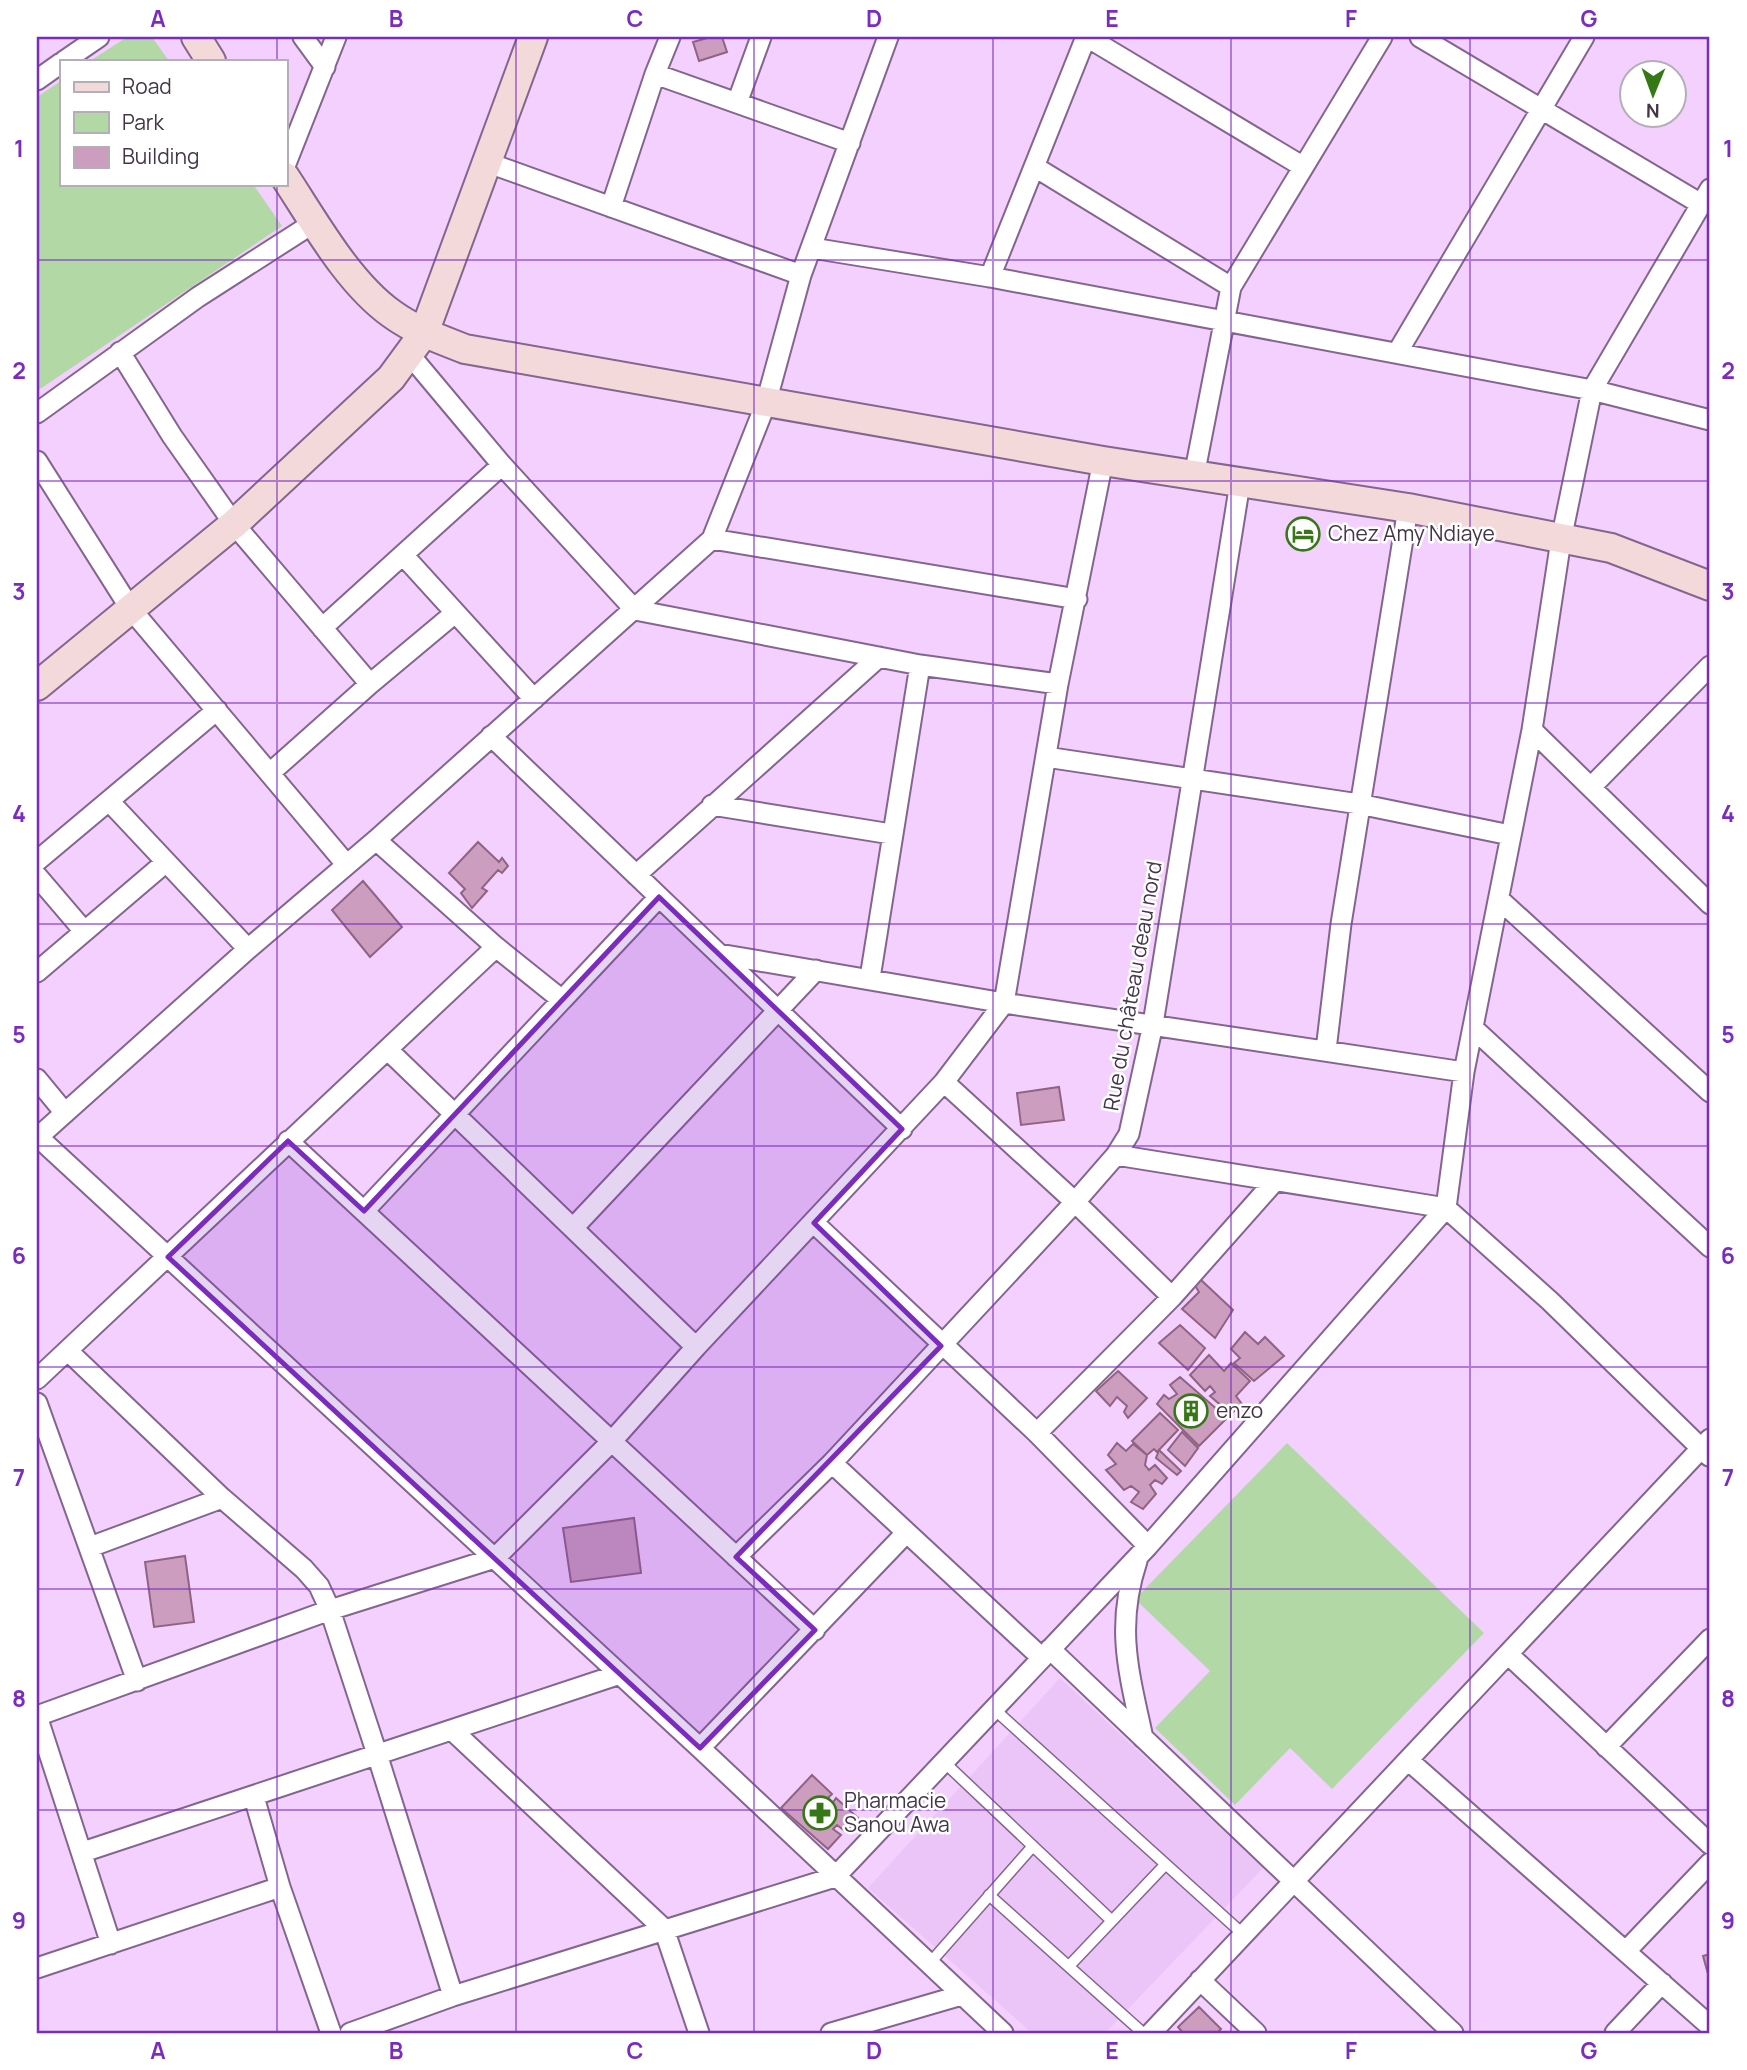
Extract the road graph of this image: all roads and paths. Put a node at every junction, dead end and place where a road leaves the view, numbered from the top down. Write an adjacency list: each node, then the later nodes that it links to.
1 (99, 37): 13 (street)
2 (196, 37): 14 (main road)
3 (303, 37): 16 (street)
4 (336, 37): 16 (street)
5 (533, 37): 23 (main road)
6 (670, 37): 17 (street)
7 (761, 37): 19 (street)
8 (888, 37): 21 (street)
9 (1086, 37): 24 (street); 25 (street)
10 (1382, 37): 24 (street)
11 (1420, 37): 20 (street)
12 (1584, 37): 20 (street)
13 (66, 60)
14 (210, 60)
15 (60, 64): 18 (street)
16 (325, 67): 22 (street)
17 (655, 74): 19 (street); 28 (street)
18 (37, 80)
19 (737, 103): 21 (street)
20 (1543, 109): 27 (street); 37 (street)
21 (850, 143): 30 (street)
22 (287, 161)
23 (486, 162): 28 (street); 35 (main road)
24 (1302, 166): 33 (street)
25 (1035, 167): 32 (street); 33 (street)
26 (287, 180): 29 (main road)
27 (1706, 197): 38 (street)
28 (611, 207): 31 (street)
29 (315, 222): 35 (main road); 36 (street)
30 (812, 248): 31 (street); 32 (street)
31 (802, 275): 39 (street)
32 (990, 277): 34 (street)
33 (1231, 287): 34 (street)
34 (1223, 320): 37 (street); 45 (street)
35 (416, 344): 39 (main road); 44 (street); 48 (main road)
36 (120, 352): 40 (street); 48 (street)
37 (1397, 353): 38 (street)
38 (1592, 390): 41 (street); 50 (street)
39 (766, 403): 43 (main road); 49 (street)
40 (37, 413)
41 (1710, 420)
42 (37, 461): 54 (street)
43 (1103, 461): 45 (main road); 53 (street)
44 (502, 465): 51 (street); 55 (street)
45 (1194, 476): 46 (main road)
46 (1240, 483): 47 (main road); 70 (street, Rue du château deau nord)
47 (1408, 508): 50 (main road); 73 (street)
48 (234, 524): 54 (main road); 57 (street)
49 (712, 539): 53 (street); 55 (street)
50 (1561, 540): 52 (main road); 66 (street)
51 (403, 555): 56 (street); 57 (street)
52 (1710, 586)
53 (1077, 599): 62 (street)
54 (130, 608): 63 (main road); 65 (street)
55 (635, 610): 58 (street); 64 (street)
56 (455, 614): 61 (street); 64 (street)
57 (322, 628): 61 (street)
58 (879, 657): 59 (street); 74 (street)
59 (919, 664): 62 (street); 75 (street)
60 (1710, 666): 71 (street)
61 (370, 684): 69 (street)
62 (1058, 684): 68 (street)
63 (37, 686)
64 (534, 699): 67 (street)
65 (217, 710): 69 (street); 72 (street)
66 (1532, 730): 71 (street); 76 (street)
67 (491, 736): 77 (street); 81 (street)
68 (1046, 757): 70 (street); 94 (street)
69 (270, 773): 80 (street)
70 (1193, 780): 73 (street); 96 (street, Rue du château deau nord)
71 (1592, 786): 83 (street)
72 (108, 801): 78 (street); 79 (street)
73 (1359, 804): 76 (street); 99 (street)
74 (712, 805): 75 (street); 81 (street)
75 (891, 834): 92 (street)
76 (1510, 835): 85 (street)
77 (376, 840): 80 (street); 87 (street)
78 (37, 861)
79 (166, 862): 86 (street); 88 (street)
80 (346, 864): 88 (street)
81 (636, 875): 84 (street)
82 (37, 876): 86 (street)
83 (1706, 893)
84 (659, 897): 89 (street); 93 (street)
85 (1500, 900): 97 (street); 103 (street)
86 (84, 931): 91 (street)
87 (496, 947): 93 (street); 98 (street)
88 (248, 949): 104 (street)
89 (719, 954): 90 (street); 95 (street)
90 (816, 970): 92 (street); 95 (street)
91 (37, 972)
92 (870, 978): 94 (street)
93 (562, 1000): 105 (street)
94 (1004, 1003): 96 (street); 102 (street)
95 (778, 1009): 106 (street); 115 (street)
96 (1153, 1024): 99 (street); 109 (street, Rue du château deau nord)
97 (1473, 1028): 100 (street); 116 (street)
98 (388, 1050): 105 (street); 108 (street)
99 (1326, 1050): 100 (street)
100 (1464, 1072): 112 (street)
101 (37, 1079): 104 (street)
102 (944, 1082): 106 (street); 111 (street)
103 (1710, 1092)
104 (65, 1113): 107 (street)
105 (455, 1113): 113 (street); 115 (street)
106 (902, 1129): 114 (street)
107 (37, 1138): 117 (street)
108 (288, 1141): 113 (street); 117 (street)
109 (1116, 1155): 110 (street); 111 (street, Rue du château deau nord)
110 (1274, 1182): 112 (street); 118 (street)
111 (1075, 1202): 118 (street); 119 (street, Rue du château deau nord)
112 (1446, 1208): 126 (street); 131 (street)
113 (364, 1211): 125 (street)
114 (814, 1223): 119 (street); 120 (street)
115 (574, 1227): 120 (street)
116 (1707, 1238)
117 (167, 1257): 121 (street); 132 (street)
118 (1172, 1297): 124 (street)
119 (941, 1346): 124 (street); 127 (street, Rue du château deau nord)
120 (695, 1347): 125 (street)
121 (68, 1351): 122 (street); 128 (street)
122 (37, 1379)
123 (37, 1402): 130 (street)
124 (1037, 1433): 131 (street)
125 (612, 1441): 132 (street); 133 (street)
126 (1707, 1448): 138 (street)
127 (831, 1463): 129 (street); 133 (street, Rue du château deau nord)
128 (222, 1498): 130 (street); 134 (street)
129 (906, 1533): 135 (street); 137 (street)
130 (90, 1546): 140 (street)
131 (1143, 1551): 137 (street); 144 (street)
132 (495, 1558): 134 (street); 139 (street)
133 (736, 1558): 135 (street)
134 (330, 1611): 140 (street); 147 (street)
135 (815, 1630): 146 (street)
136 (1707, 1648): 145 (street)
137 (1046, 1653): 141 (street); 144 (street)
138 (1508, 1654): 145 (street); 148 (street)
139 (617, 1675): 143 (street); 146 (street)
140 (137, 1681): 142 (street)
141 (994, 1709): 149 (street); 155 (lane)
142 (37, 1716): 153 (street)
143 (452, 1730): 147 (street); 161 (street)
144 (1143, 1738): 157 (street)
145 (1606, 1747): 151 (street)
146 (700, 1748): 156 (street)
147 (377, 1754): 150 (street); 171 (street)
148 (1409, 1760): 157 (street); 164 (street)
149 (944, 1762): 152 (lane); 156 (street)
150 (254, 1797): 153 (street); 158 (street)
151 (1710, 1844)
152 (1033, 1846): 159 (lane); 160 (lane)
153 (83, 1852): 163 (street)
154 (1710, 1863): 164 (street)
155 (1164, 1866): 160 (lane); 162 (lane)
156 (835, 1877): 161 (street); 165 (street)
157 (1293, 1882): 162 (street); 182 (street)
158 (280, 1887): 163 (street); 174 (street)
159 (989, 1895): 165 (lane); 166 (lane)
160 (1110, 1919): 166 (lane)
161 (664, 1929): 171 (street); 176 (street)
162 (1244, 1935): 168 (street)
163 (111, 1944): 167 (street)
164 (1626, 1951): 169 (street)
165 (929, 1964): 170 (street)
166 (1069, 1966): 179 (lane)
167 (37, 1969)
168 (1200, 1980): 180 (street); 181 (street)
169 (1662, 1983): 173 (street); 183 (street)
170 (962, 1995): 177 (street); 178 (street)
171 (453, 1996): 172 (street)
172 (397, 2025): 175 (street)
173 (1710, 2026)
174 (331, 2033)
175 (350, 2033)
176 (699, 2033)
177 (831, 2033)
178 (1003, 2033)
179 (1143, 2033)
180 (1151, 2033)
181 (1255, 2033)
182 (1453, 2033)
183 (1615, 2033)

